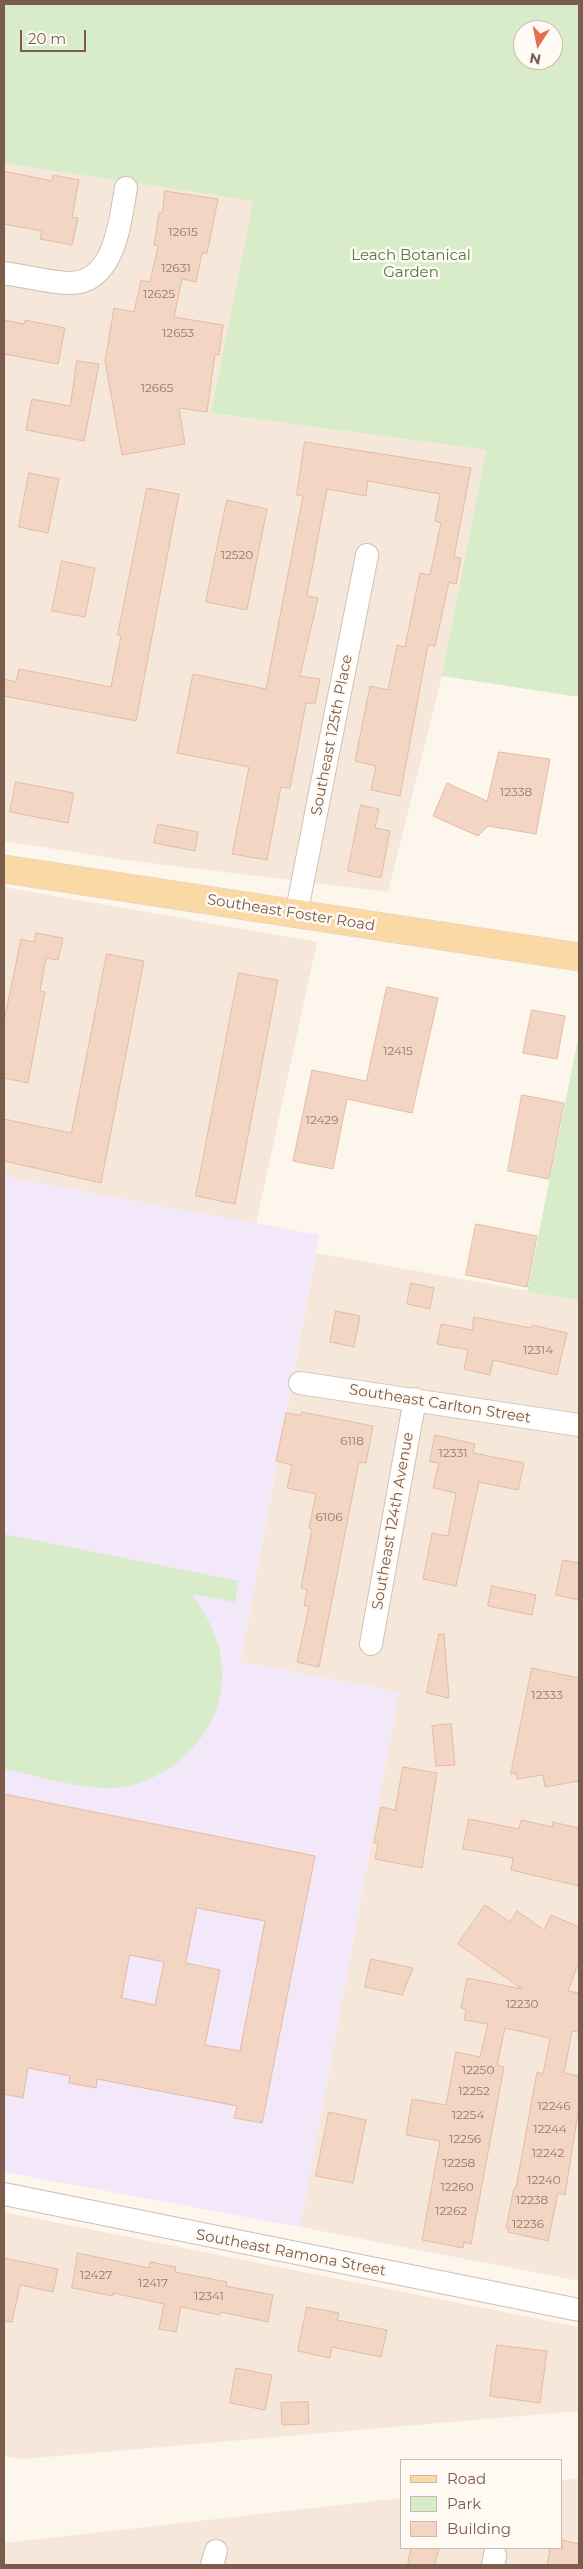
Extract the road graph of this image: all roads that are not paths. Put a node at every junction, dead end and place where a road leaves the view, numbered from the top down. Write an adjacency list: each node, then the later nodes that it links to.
1 (126, 188): 2 (street)
2 (4, 272)
3 (367, 555): 5 (street, Southeast 125th Place)
4 (4, 869): 5 (main road, Southeast Foster Road)
5 (296, 915): 6 (main road, Southeast Foster Road)
6 (579, 958)
7 (300, 1383): 8 (street, Southeast Carlton Street)
8 (415, 1399): 9 (street, Southeast Carlton Street); 10 (street, Southeast 124th Avenue)
9 (579, 1425)
10 (371, 1644)
11 (4, 2194): 12 (street, Southeast Ramona Street)
12 (579, 2310)

